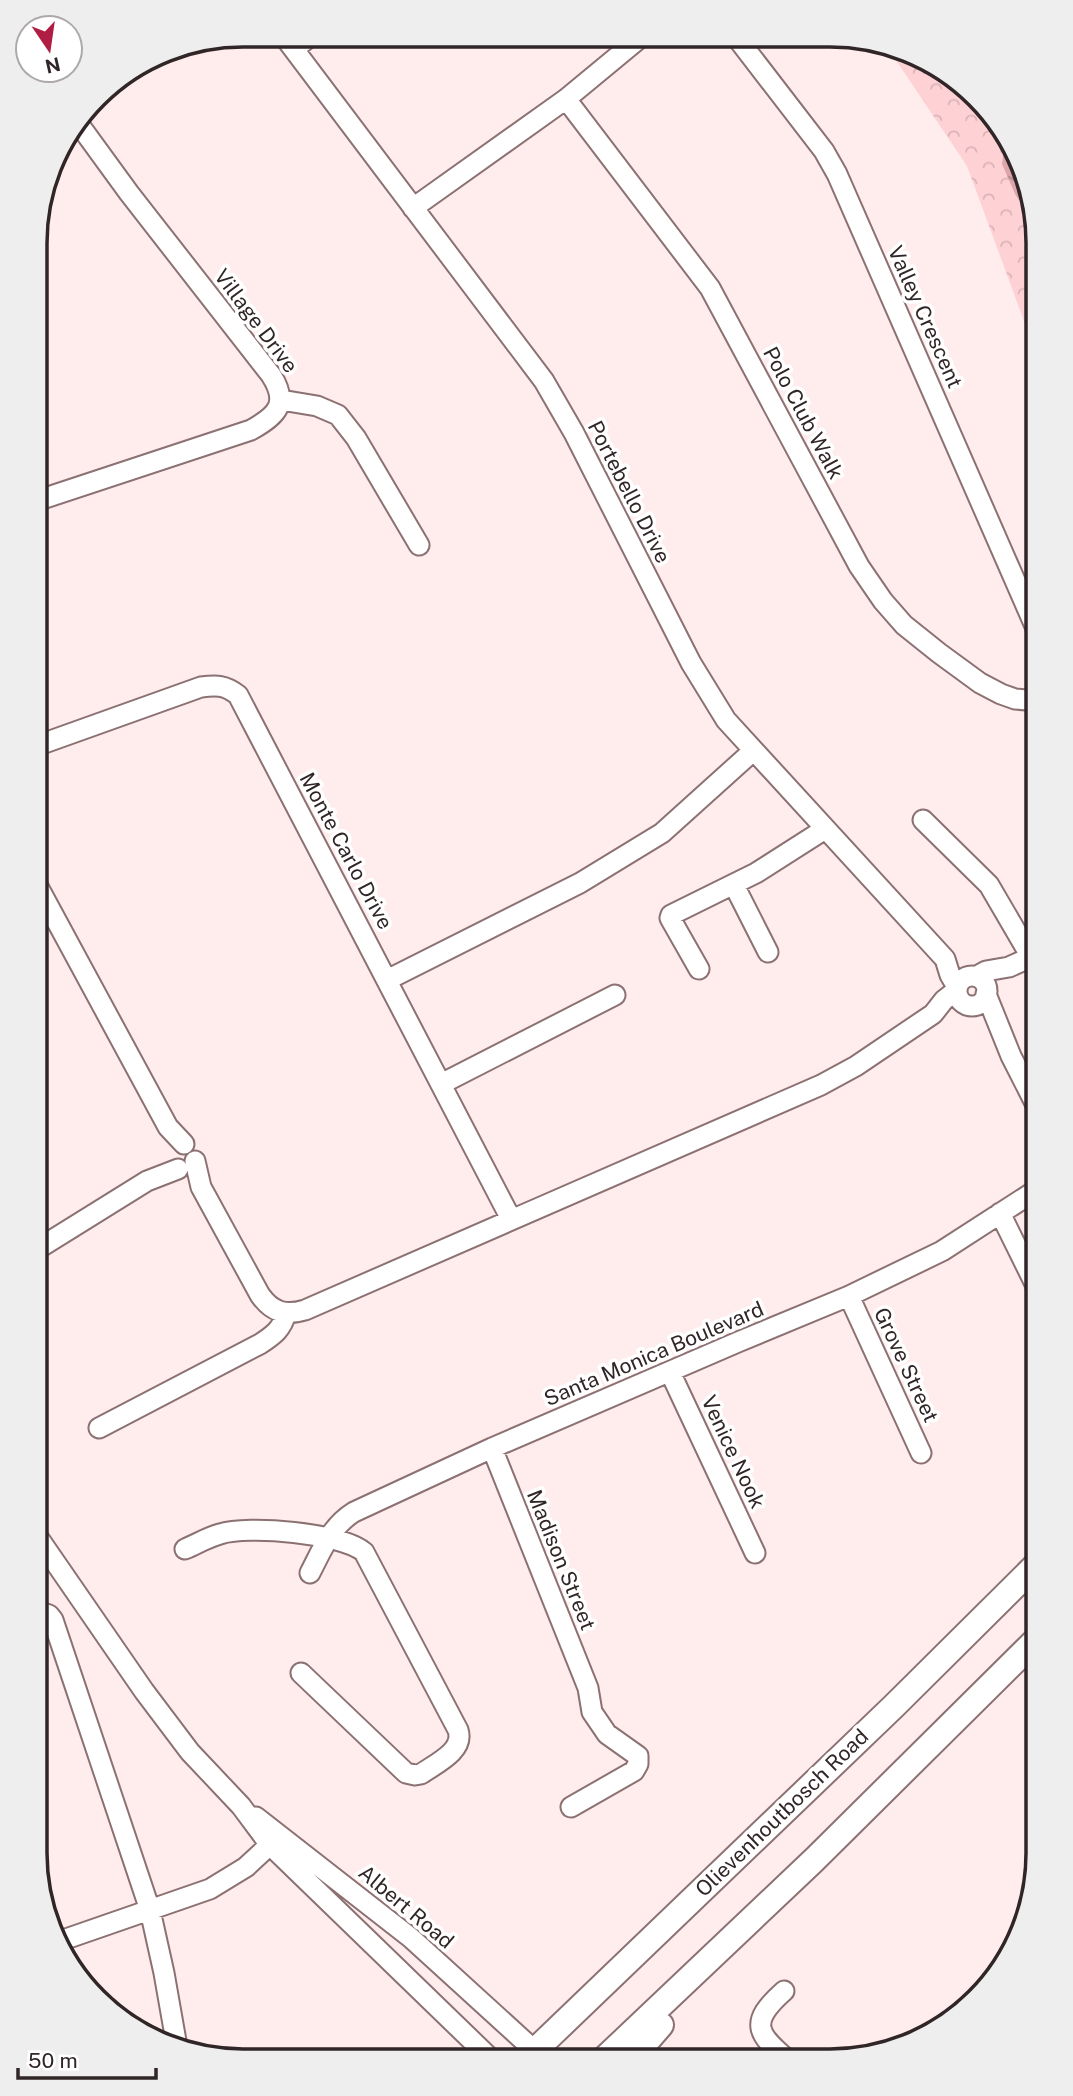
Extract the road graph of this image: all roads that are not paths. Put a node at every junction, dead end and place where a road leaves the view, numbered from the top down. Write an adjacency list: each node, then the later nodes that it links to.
1 (292, 47): 6 (street, Portebello Drive)
2 (629, 47): 4 (street)
3 (744, 47): 10 (street, Valley Crescent)
4 (565, 99): 6 (street); 11 (street, Polo Club Walk)
5 (83, 130): 7 (street, Village Drive)
6 (413, 208): 13 (street, Portebello Drive)
7 (281, 400): 8 (street, Village Drive); 9 (street)
8 (47, 497)
9 (419, 545)
10 (1026, 605)
11 (1026, 700)
12 (47, 742): 22 (street, Monte Carlo Drive)
13 (752, 751): 15 (street, Portebello Drive); 22 (street)
14 (923, 820): 18 (street)
15 (825, 829): 16 (street); 23 (street, Portebello Drive)
16 (734, 885): 19 (street); 21 (street)
17 (47, 903): 27 (street)
18 (1026, 941)
19 (768, 952)
20 (1026, 959): 23 (street)
21 (699, 969)
22 (387, 980): 25 (street, Monte Carlo Drive)
23 (971, 991): 26 (street, Portebello Drive); 30 (street)
24 (615, 995): 25 (street)
25 (441, 1084): 30 (street, Monte Carlo Drive)
26 (1025, 1088)
27 (180, 1159): 31 (street); 34 (street)
28 (1025, 1195): 29 (street, Santa Monica Boulevard)
29 (1000, 1213): 32 (street); 33 (street, Santa Monica Boulevard)
30 (512, 1219): 34 (street)
31 (47, 1243)
32 (1025, 1264)
33 (849, 1296): 35 (street, Santa Monica Boulevard); 38 (street, Grove Street)
34 (286, 1314): 36 (street)
35 (670, 1372): 37 (street, Santa Monica Boulevard); 42 (street, Venice Nook)
36 (99, 1428)
37 (492, 1448): 39 (street, Santa Monica Boulevard); 48 (street, Madison Street)
38 (921, 1453)
39 (328, 1538): 40 (street); 43 (street, Santa Monica Boulevard); 47 (street)
40 (185, 1549)
41 (47, 1550): 49 (street, Albert Road)
42 (755, 1553)
43 (310, 1573)
44 (1025, 1576): 57 (main road, Olievenhoutbosch Road)
45 (47, 1614): 51 (street)
46 (1025, 1652): 50 (main road)
47 (301, 1673)
48 (571, 1807)
49 (275, 1840): 51 (street); 55 (street, Albert Road); 56 (street, Albert Road)
50 (765, 1906): 58 (main road); 59 (main road)
51 (150, 1910): 52 (street); 54 (street)
52 (67, 1939)
53 (784, 1992): 60 (street)
54 (175, 2036)
55 (481, 2049)
56 (527, 2049)
57 (543, 2049)
58 (615, 2049)
59 (640, 2049)
60 (774, 2049)

